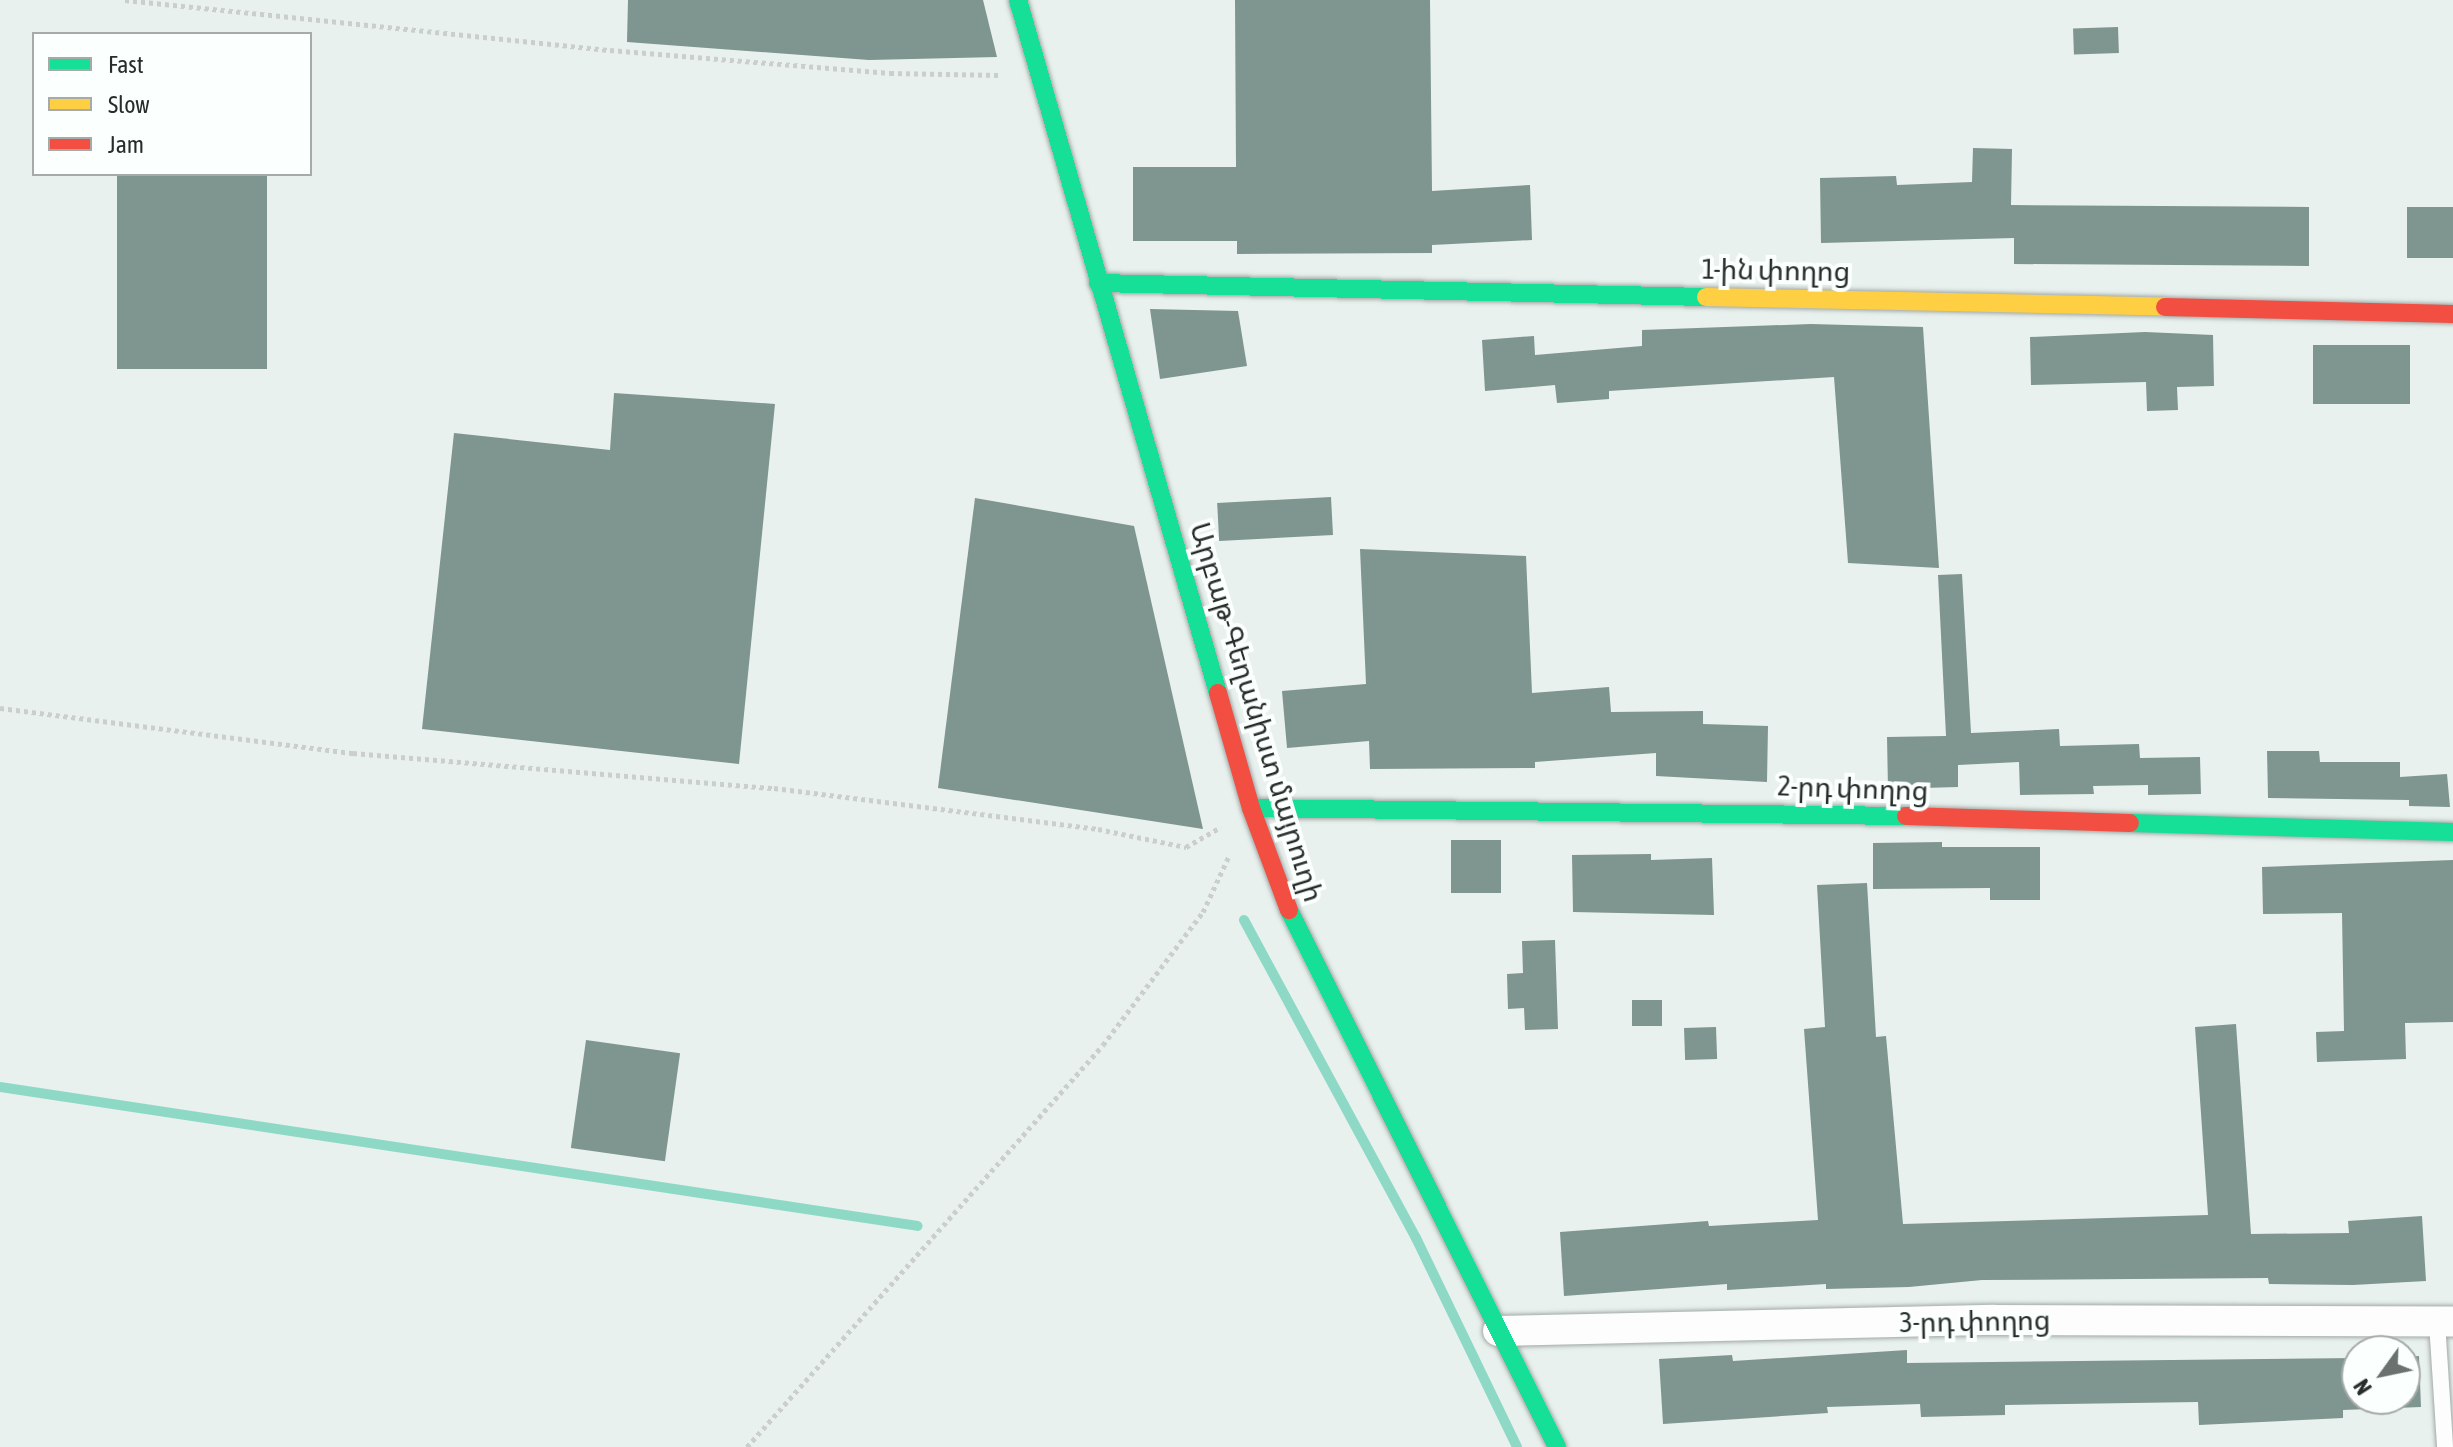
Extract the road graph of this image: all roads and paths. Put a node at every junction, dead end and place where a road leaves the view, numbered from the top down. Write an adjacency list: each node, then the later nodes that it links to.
1 (125, 0): 3 (path)
2 (1018, 0): 3 (street, Արբաթ-Գեղանիստ մայրուղի)
3 (1039, 76): 4 (street, Արբաթ-Գեղանիստ մայրուղի)
4 (1098, 283): 5 (street, 1-ին փողոց); 7 (street, Արբաթ-Գեղանիստ մայրուղի)
5 (2453, 314)
6 (0, 708): 7 (path)
7 (1251, 808): 8 (street, 2-րդ փողոց); 10 (street, Արբաթ-Գեղանիստ մայրուղի); 11 (path)
8 (2453, 832)
9 (2445, 1322): 10 (street, 3-րդ փողոց); 13 (lane)
10 (1498, 1331): 12 (street, Արբաթ-Գեղանիստ մայրուղի)
11 (747, 1447)
12 (1557, 1447)
13 (2445, 1447)

